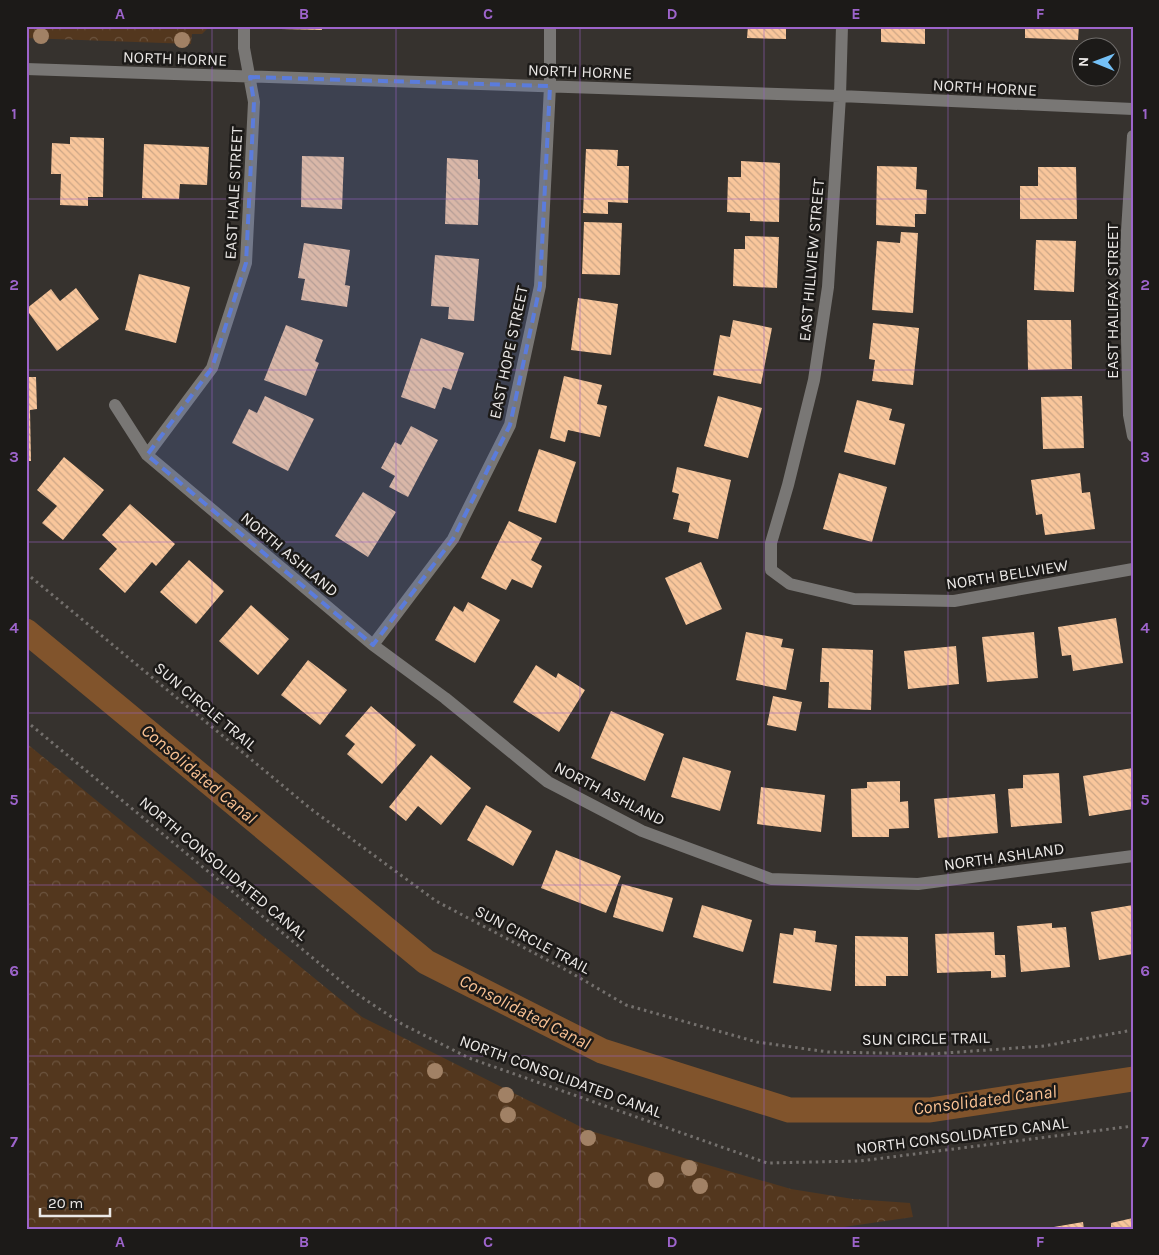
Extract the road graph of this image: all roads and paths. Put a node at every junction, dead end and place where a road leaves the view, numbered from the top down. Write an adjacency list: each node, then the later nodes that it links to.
1 (244, 26): 5 (street, EAST HALE STREET)
2 (550, 26): 6 (street, EAST HOPE STREET)
3 (842, 26): 7 (street, EAST HILLVIEW STREET)
4 (26, 69): 5 (street, NORTH HORNE)
5 (250, 77): 6 (street, NORTH HORNE); 12 (street, EAST HALE STREET)
6 (550, 86): 7 (street, NORTH HORNE); 16 (street, EAST HOPE STREET)
7 (840, 96): 8 (street, NORTH HORNE); 14 (street, EAST HILLVIEW STREET)
8 (1133, 110)
9 (1133, 136): 11 (street, EAST HALIFAX STREET)
10 (115, 405): 12 (street, NORTH ASHLAND)
11 (1133, 436)
12 (147, 455): 16 (street, NORTH ASHLAND)
13 (1133, 569): 14 (street, NORTH BELLVIEW)
14 (771, 570)
15 (26, 573): 19 (path, SUN CIRCLE TRAIL)
16 (373, 645): 18 (street, NORTH ASHLAND)
17 (26, 721): 20 (path, NORTH CONSOLIDATED CANAL)
18 (1133, 856)
19 (1133, 1030)
20 (1133, 1126)

